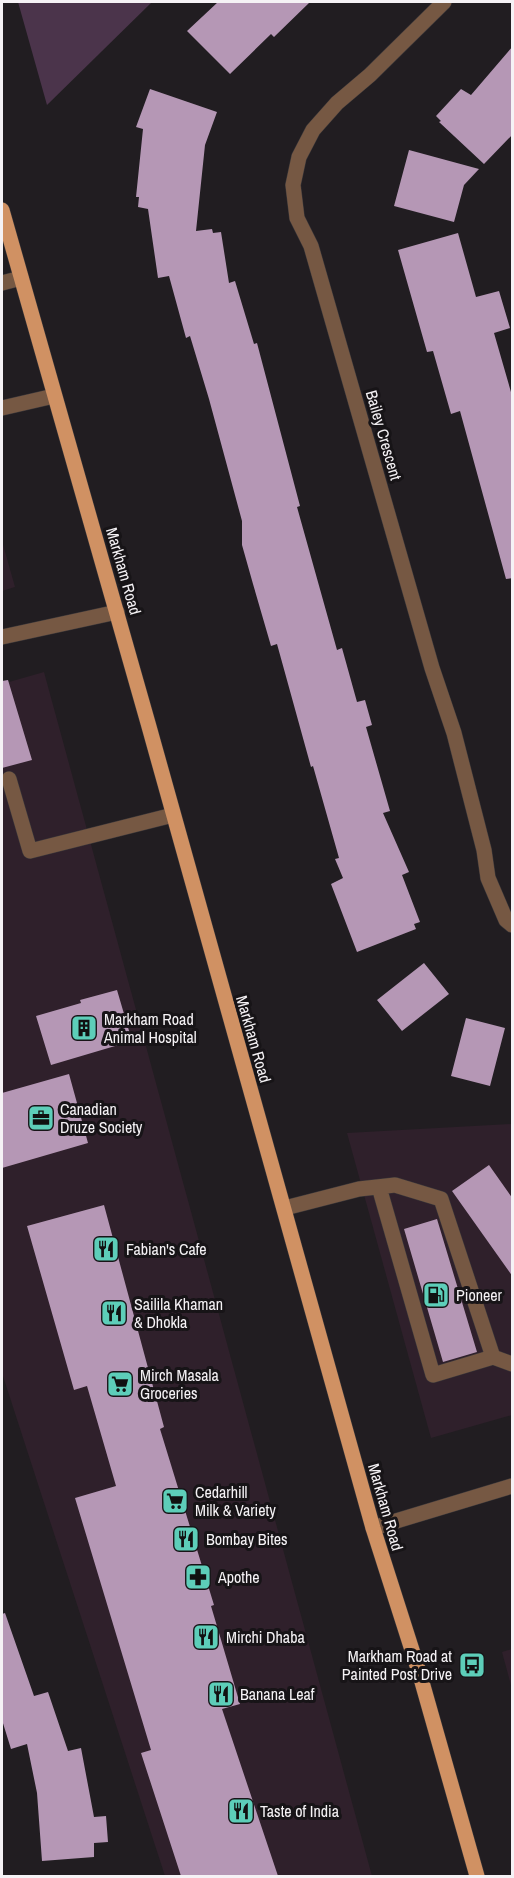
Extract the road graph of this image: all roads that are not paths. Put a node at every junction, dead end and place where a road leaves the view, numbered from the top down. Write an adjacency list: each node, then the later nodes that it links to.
1 (444, 2): 11 (street, Bailey Crescent)
2 (2, 210): 3 (main road, Markham Road)
3 (21, 278): 4 (street); 5 (main road, Markham Road)
4 (2, 283)
5 (54, 396): 6 (street); 7 (main road, Markham Road)
6 (2, 408)
7 (117, 612): 8 (street); 10 (main road, Markham Road)
8 (2, 637)
9 (9, 779): 10 (street)
10 (174, 815): 13 (main road, Markham Road)
11 (513, 925)
12 (379, 1186): 13 (street); 14 (street); 14 (street)
13 (285, 1208): 17 (main road, Markham Road)
14 (493, 1357): 15 (street)
15 (513, 1364)
16 (513, 1486): 17 (street)
17 (373, 1528): 18 (main road, Markham Road)
18 (477, 1876)

